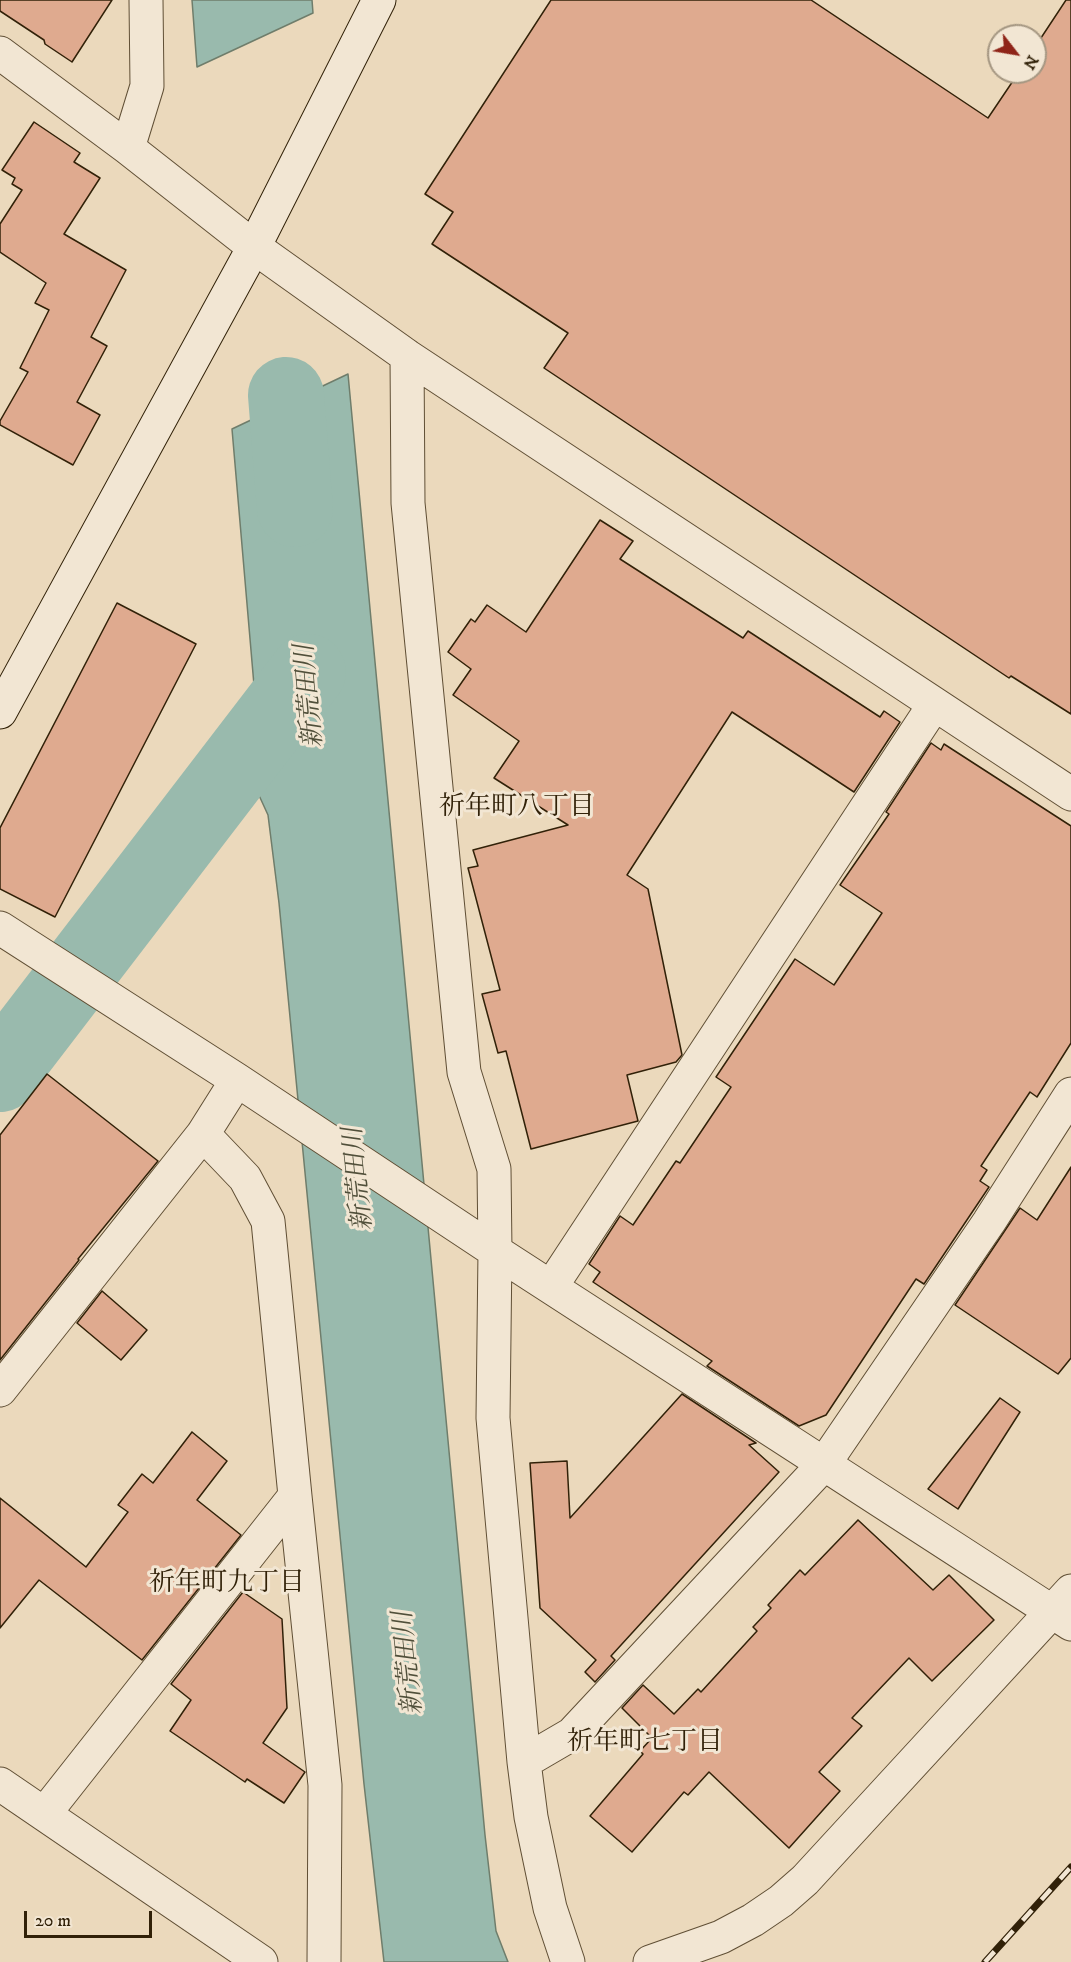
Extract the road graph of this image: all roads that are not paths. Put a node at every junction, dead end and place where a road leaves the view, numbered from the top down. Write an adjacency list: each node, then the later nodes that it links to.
1 (146, 0): 4 (street)
2 (379, 0): 5 (street)
3 (5, 66): 4 (street)
4 (128, 147): 5 (street)
5 (254, 247): 6 (street); 8 (street)
6 (407, 356): 7 (street); 14 (street)
7 (934, 705): 9 (street); 15 (street)
8 (0, 712)
9 (1071, 794)
10 (0, 928): 11 (street)
11 (242, 1083): 13 (street); 14 (street)
12 (1071, 1094): 17 (street)
13 (203, 1134): 16 (street); 18 (street)
14 (495, 1251): 15 (street); 20 (street)
15 (551, 1287): 17 (street)
16 (0, 1390)
17 (824, 1464): 19 (street); 20 (street)
18 (295, 1496): 22 (street); 24 (street)
19 (1065, 1609): 26 (street)
20 (524, 1762): 25 (street)
21 (0, 1784): 22 (street)
22 (45, 1813): 23 (street)
23 (261, 1962)
24 (324, 1962)
25 (568, 1962)
26 (650, 1962)

